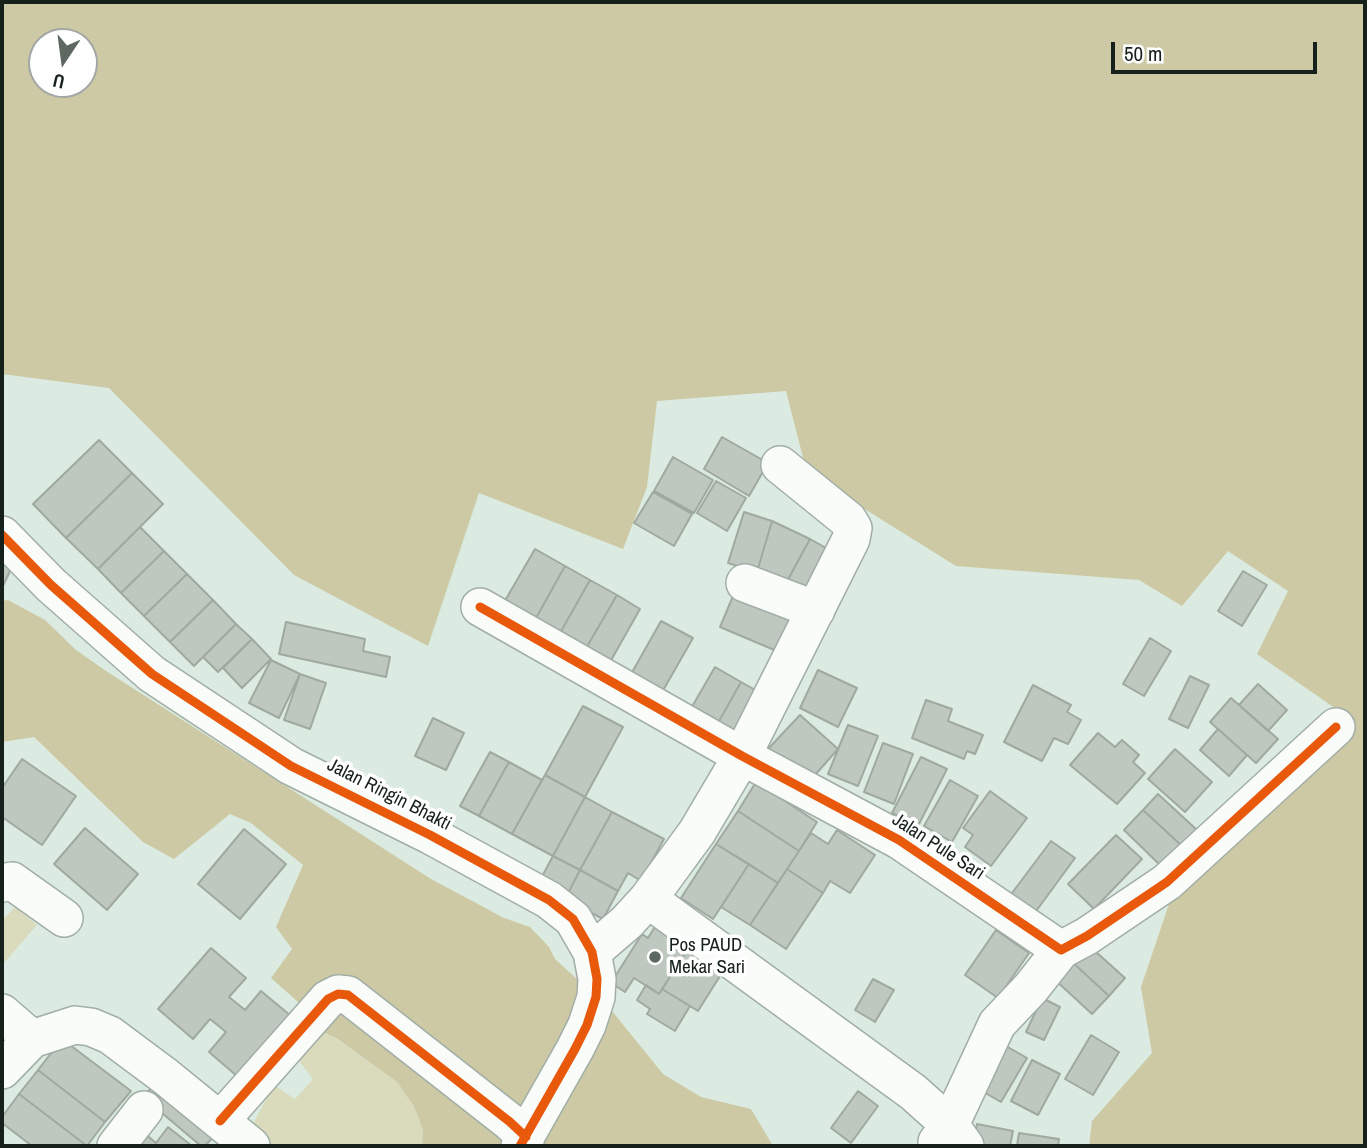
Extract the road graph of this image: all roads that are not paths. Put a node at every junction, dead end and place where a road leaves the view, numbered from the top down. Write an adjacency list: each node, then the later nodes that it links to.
1 (780, 465): 5 (street)
2 (2, 535): 12 (street, Jalan Ringin Bhakti)
3 (745, 583): 5 (street)
4 (480, 607): 7 (street, Jalan Pule Sari)
5 (816, 610): 7 (street)
6 (1336, 727): 11 (street)
7 (742, 756): 9 (street); 11 (street, Jalan Pule Sari)
8 (2, 883): 10 (street)
9 (648, 899): 12 (street); 18 (street)
10 (64, 918)
11 (1060, 950): 18 (street)
12 (592, 952): 19 (street, Jalan Ringin Bhakti)
13 (2, 1013): 14 (street)
14 (32, 1039): 15 (street); 17 (street)
15 (2, 1070)
16 (144, 1110): 20 (street)
17 (220, 1121): 19 (street); 21 (street)
18 (949, 1139)
19 (523, 1142)
20 (116, 1146)
21 (251, 1146)

